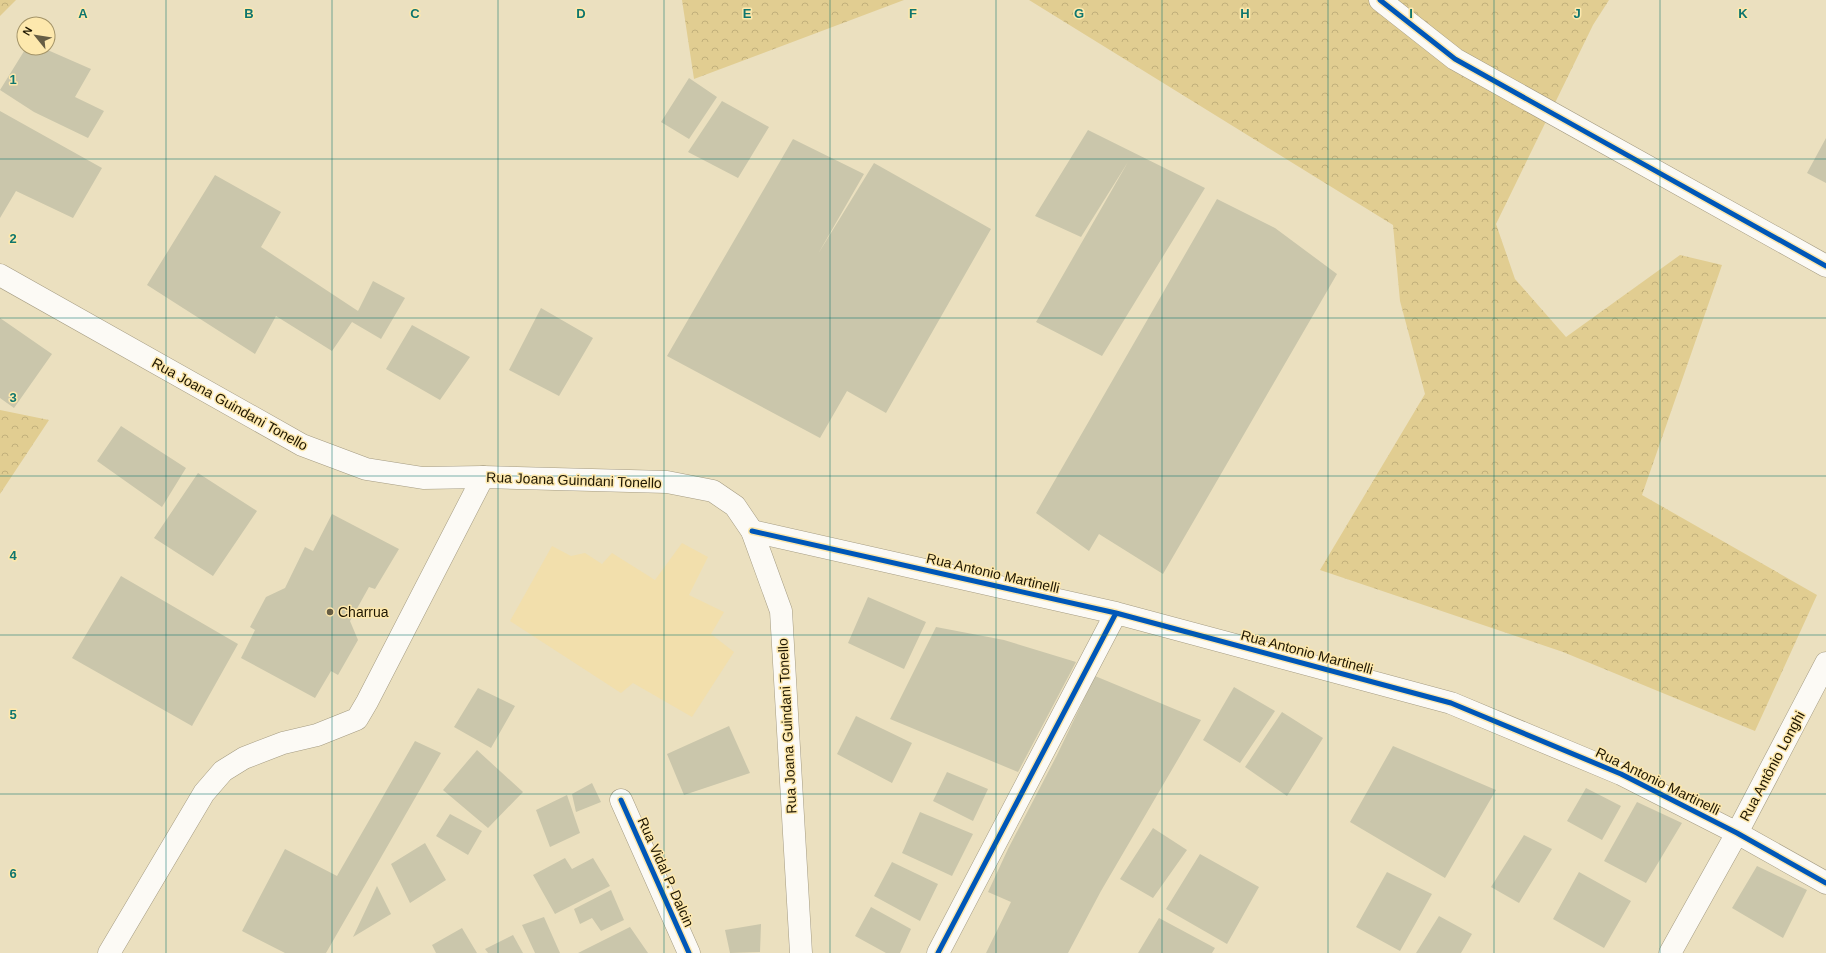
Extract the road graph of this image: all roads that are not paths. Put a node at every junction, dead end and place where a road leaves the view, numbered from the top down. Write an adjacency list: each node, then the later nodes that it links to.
1 (1380, 0): 2 (street)
2 (1826, 266)
3 (0, 275): 4 (street, Rua Joana Guindani Tonello)
4 (483, 477): 5 (street, Rua Joana Guindani Tonello); 11 (street)
5 (752, 531): 6 (street, Rua Antonio Martinelli); 13 (street, Rua Joana Guindani Tonello)
6 (1116, 613): 9 (street, Rua Antonio Martinelli); 14 (street)
7 (1826, 663): 9 (street, Rua Antônio Longhi)
8 (621, 800): 12 (street, Rua Vidal P. Dalcin)
9 (1737, 833): 10 (street, Rua Antonio Martinelli); 15 (street, Rua Antônio Longhi)
10 (1826, 883)
11 (109, 953)
12 (689, 953)
13 (801, 953)
14 (938, 953)
15 (1670, 953)

